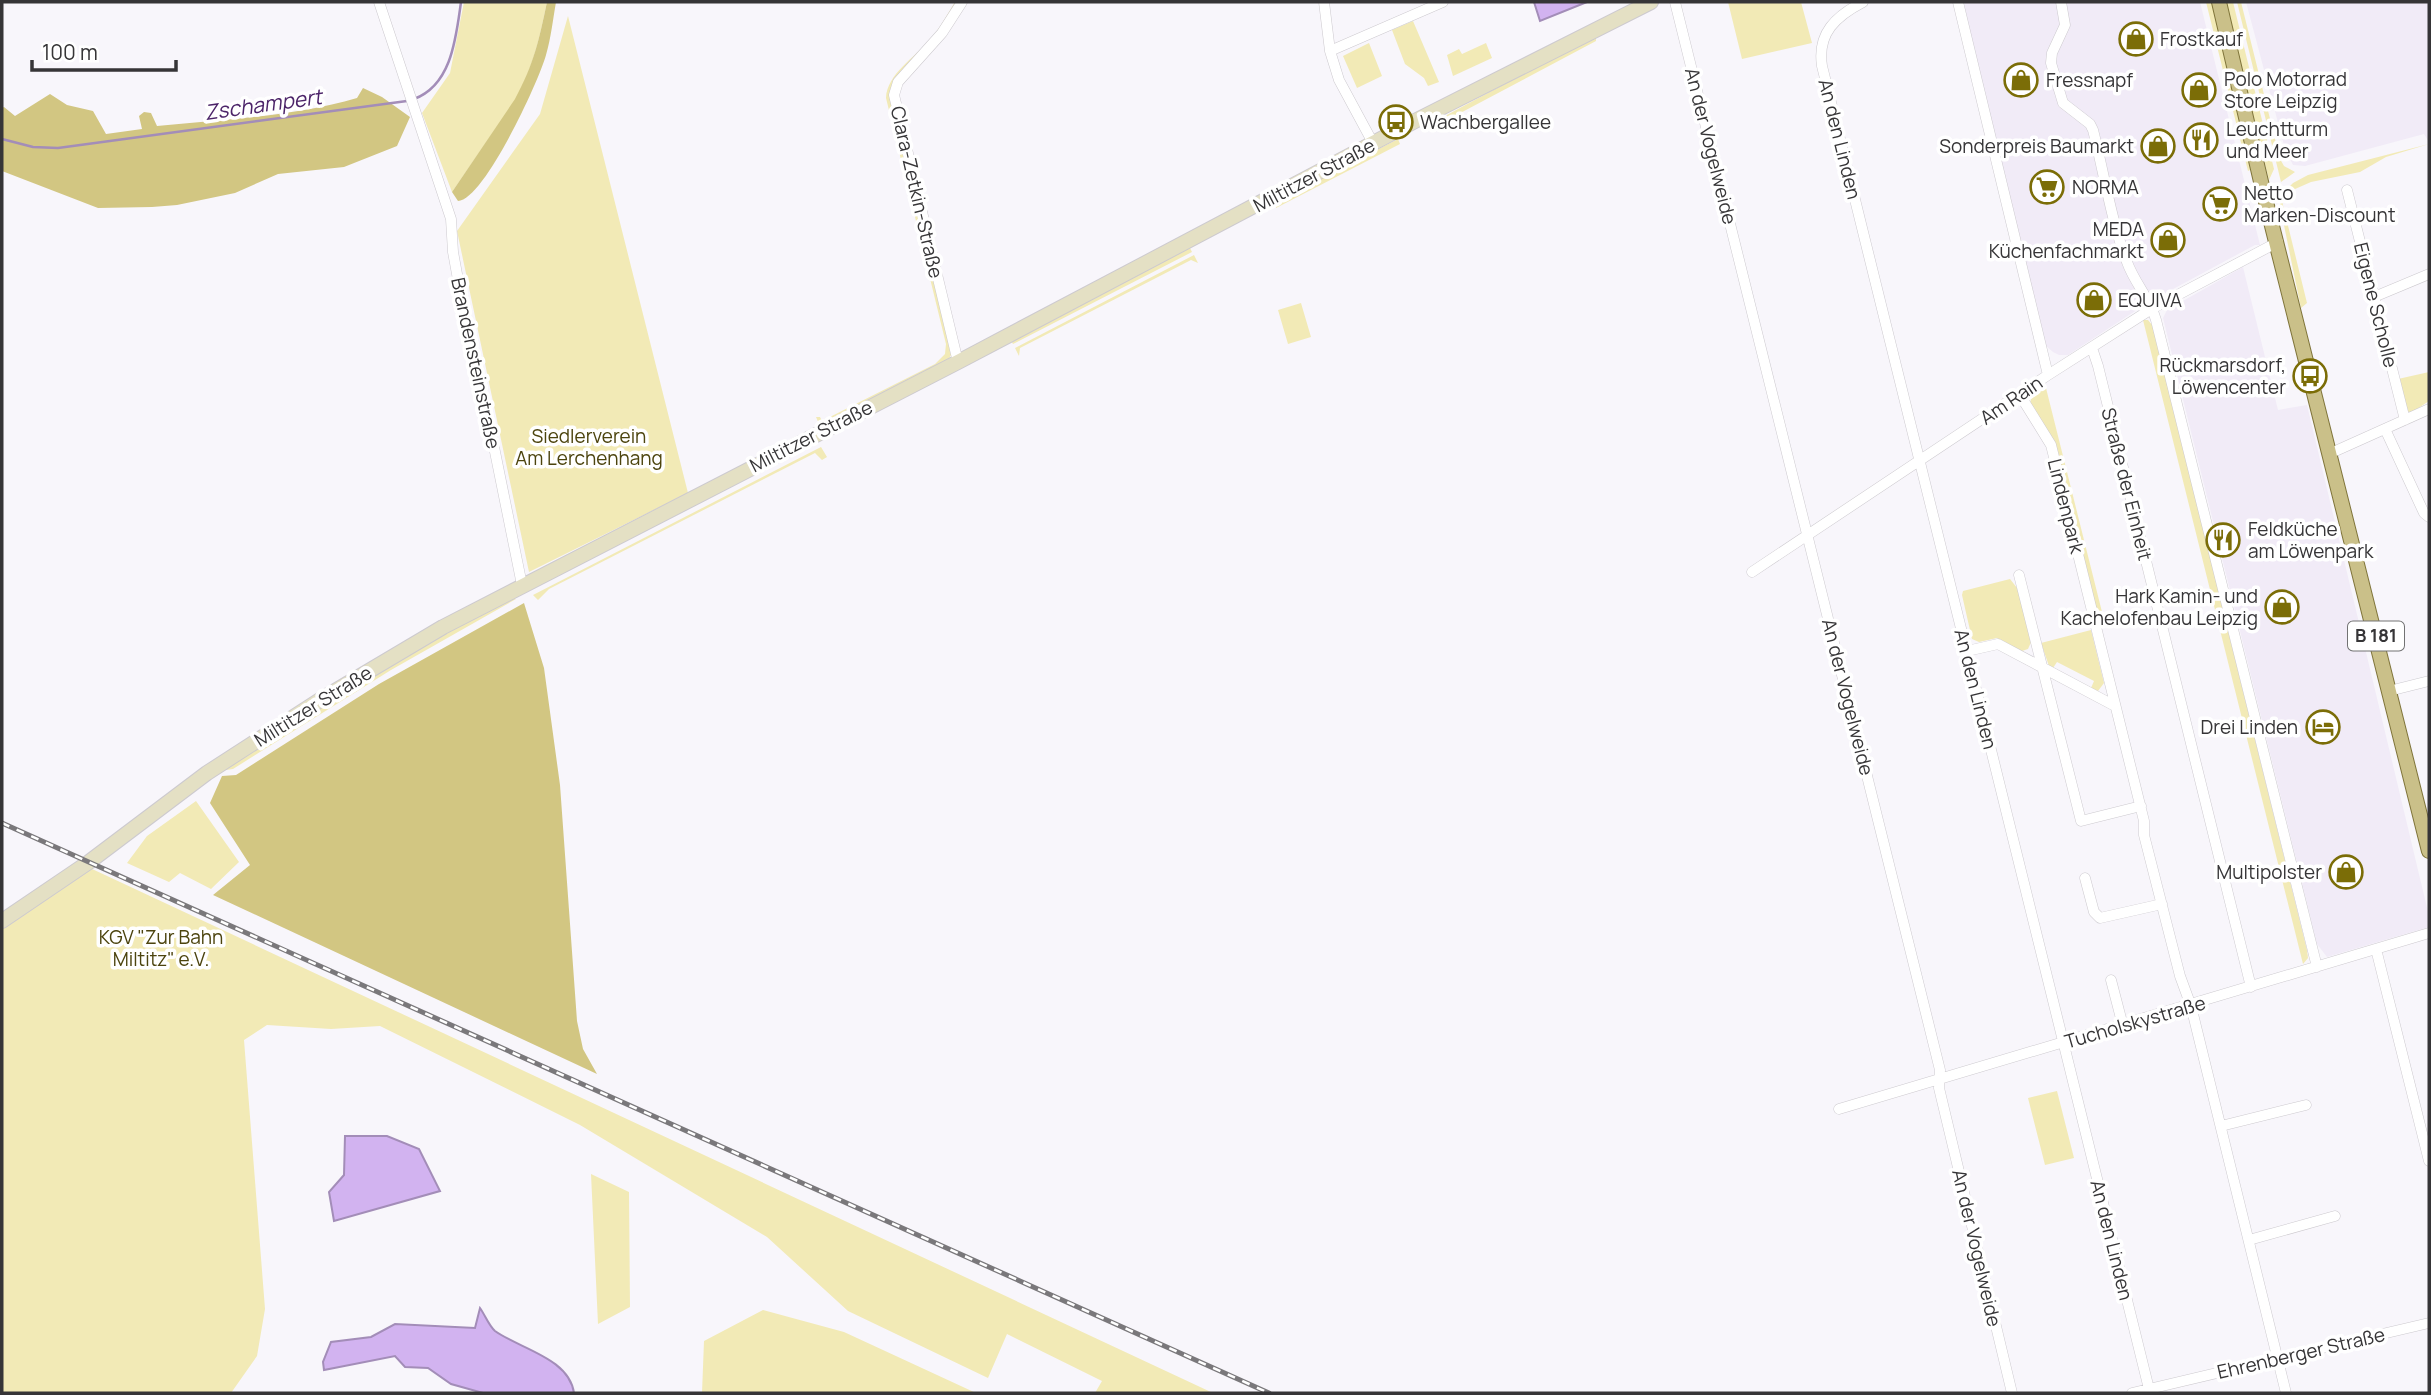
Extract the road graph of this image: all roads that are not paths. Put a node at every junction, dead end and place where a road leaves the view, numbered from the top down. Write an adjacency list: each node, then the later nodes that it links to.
1 (379, 2): 31 (street, Brandensteinstraße)
2 (962, 2): 19 (street, Clara-Zetkin-Straße)
3 (1324, 2): 11 (street)
4 (1443, 2): 11 (street)
5 (1651, 2): 12 (street, Miltitzer Straße)
6 (1675, 2): 28 (street, An der Vogelweide)
7 (1863, 2): 26 (street, An den Linden)
8 (1958, 2): 20 (street)
9 (2060, 2): 17 (street)
10 (2219, 2): 14 (main road, B 181)
11 (1330, 51): 12 (street)
12 (1373, 143): 19 (street, Miltitzer Straße)
13 (2347, 190): 16 (street, Eigene Scholle)
14 (2278, 242): 17 (street, Am Rain); 25 (main road, B 181)
15 (2429, 274): 16 (street)
16 (2375, 298): 23 (street, Eigene Scholle)
17 (2152, 308): 18 (street, Am Rain); 45 (street)
18 (2092, 348): 20 (street, Am Rain); 47 (street, Straße der Einheit)
19 (958, 362): 31 (street, Miltitzer Straße)
20 (2048, 375): 21 (street, Am Rain)
21 (2020, 395): 26 (street, Am Rain); 36 (street, Lindenpark)
22 (2429, 409): 23 (street)
23 (2405, 420): 24 (street)
24 (2385, 429): 25 (street); 27 (street)
25 (2331, 453): 35 (main road, B 181)
26 (1920, 461): 28 (street, Am Rain); 32 (street, An den Linden)
27 (2429, 516)
28 (1807, 534): 29 (street, Am Rain); 51 (street, An der Vogelweide)
29 (1752, 572)
30 (2019, 575): 33 (street)
31 (522, 585): 42 (street, Miltitzer Straße)
32 (1966, 651): 33 (street); 50 (street, An den Linden)
33 (2043, 668): 36 (street); 38 (street)
34 (2429, 681): 35 (street)
35 (2389, 691): 37 (main road, B 181)
36 (2115, 706): 38 (street, Lindenpark)
37 (2423, 802): 39 (main road, B 181)
38 (2141, 806): 41 (street, Lindenpark)
39 (2429, 851)
40 (2085, 878): 41 (street)
41 (2162, 904): 48 (street, Lindenpark)
42 (2, 921)
43 (2429, 933): 44 (street, Tucholskystraße)
44 (2376, 950): 45 (street, Tucholskystraße); 55 (street)
45 (2317, 967): 47 (street, Tucholskystraße)
46 (2111, 980): 49 (street)
47 (2251, 987): 48 (street, Tucholskystraße)
48 (2192, 1006): 49 (street, Tucholskystraße); 54 (street, Lindenpark)
49 (2123, 1026): 50 (street, Tucholskystraße)
50 (2064, 1043): 51 (street, Tucholskystraße); 60 (street, An den Linden)
51 (1940, 1079): 53 (street, Tucholskystraße); 61 (street, An der Vogelweide)
52 (2306, 1104): 54 (street)
53 (1839, 1109)
54 (2221, 1126): 57 (street, Lindenpark)
55 (2429, 1161)
56 (2335, 1216): 57 (street)
57 (2249, 1240): 59 (street, Lindenpark)
58 (2429, 1323): 59 (street, Ehrenberger Straße)
59 (2277, 1357): 60 (street, Ehrenberger Straße); 63 (street, Lindenpark)
60 (2150, 1391): 62 (street, Ehrenberger Straße)
61 (2012, 1393)
62 (2132, 1393)
63 (2286, 1393)

